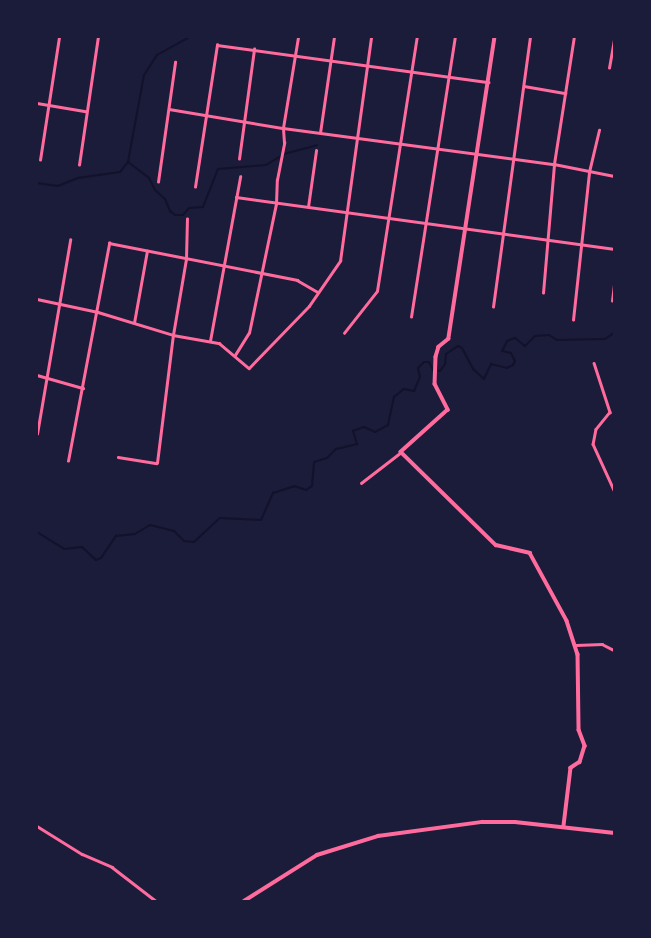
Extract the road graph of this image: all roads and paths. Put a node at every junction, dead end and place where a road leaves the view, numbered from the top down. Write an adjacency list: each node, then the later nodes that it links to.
1 (59, 37): 24 (street)
2 (98, 37): 26 (street)
3 (298, 37): 13 (street)
4 (334, 37): 14 (street)
5 (371, 37): 16 (street)
6 (417, 37): 18 (street)
7 (456, 37): 19 (street)
8 (495, 37): 20 (street)
9 (530, 37): 21 (street)
10 (574, 37): 22 (street)
11 (614, 39): 17 (street)
12 (254, 49): 13 (street); 27 (street); 28 (street)
13 (295, 55): 14 (street); 29 (street)
14 (331, 58): 16 (street); 31 (street)
15 (175, 62): 25 (street)
16 (367, 64): 18 (street); 32 (street)
17 (609, 68)
18 (412, 71): 19 (street); 33 (street)
19 (448, 76): 20 (street); 34 (street)
20 (488, 82): 36 (street)
21 (523, 86): 22 (street); 37 (street)
22 (565, 93): 40 (street)
23 (37, 103): 24 (street)
24 (47, 104): 26 (street); 39 (street)
25 (169, 109): 27 (street); 45 (street)
26 (87, 111): 41 (street)
27 (205, 115): 28 (street); 46 (street)
28 (245, 121): 29 (street); 38 (street)
29 (283, 128): 31 (street); 48 (street)
30 (599, 130): 42 (street)
31 (320, 133): 32 (street)
32 (358, 138): 33 (street); 50 (street)
33 (400, 143): 34 (street); 52 (street)
34 (437, 149): 36 (street); 53 (street)
35 (316, 151): 49 (street)
36 (477, 154): 37 (street); 54 (street)
37 (513, 158): 40 (street); 55 (street)
38 (239, 159)
39 (40, 160)
40 (554, 164): 42 (street); 56 (street)
41 (79, 165)
42 (589, 172): 43 (street); 58 (street)
43 (614, 176)
44 (240, 177): 47 (street)
45 (158, 182)
46 (195, 187)
47 (236, 197): 48 (street); 62 (street)
48 (276, 204): 49 (street); 63 (street)
49 (308, 208): 50 (street)
50 (348, 212): 52 (street); 65 (street)
51 (187, 219): 61 (street)
52 (387, 219): 53 (street); 75 (street)
53 (425, 223): 54 (street); 72 (street)
54 (465, 227): 55 (street); 84 (street)
55 (503, 232): 56 (street); 70 (street)
56 (547, 238): 58 (street); 66 (street)
57 (70, 240): 69 (street)
58 (582, 243): 59 (street); 73 (street)
59 (614, 250)
60 (147, 251): 61 (street); 71 (street); 74 (street)
61 (186, 260): 62 (street); 76 (street)
62 (224, 267): 63 (street); 77 (street)
63 (262, 274): 65 (street); 78 (street)
64 (614, 285): 68 (street)
65 (318, 292): 78 (street)
66 (543, 293)
67 (37, 299): 69 (street)
68 (612, 301)
69 (61, 306): 71 (street); 81 (street)
70 (493, 307)
71 (98, 312): 74 (street); 82 (street)
72 (411, 317)
73 (573, 320)
74 (134, 323): 76 (street)
75 (344, 334)
76 (173, 335): 77 (street); 85 (street)
77 (210, 341): 78 (street)
78 (235, 355)
79 (594, 363): 88 (street)
80 (37, 375): 81 (street)
81 (47, 377): 82 (street); 83 (street)
82 (83, 387): 86 (street)
83 (37, 435)
84 (401, 453): 87 (street); 89 (street)
85 (118, 457)
86 (68, 461)
87 (361, 483)
88 (614, 490)
89 (576, 645): 90 (street); 92 (street)
90 (614, 650)
91 (37, 826): 94 (street)
92 (564, 826): 93 (street); 95 (street)
93 (614, 833)
94 (156, 901)
95 (244, 901)

